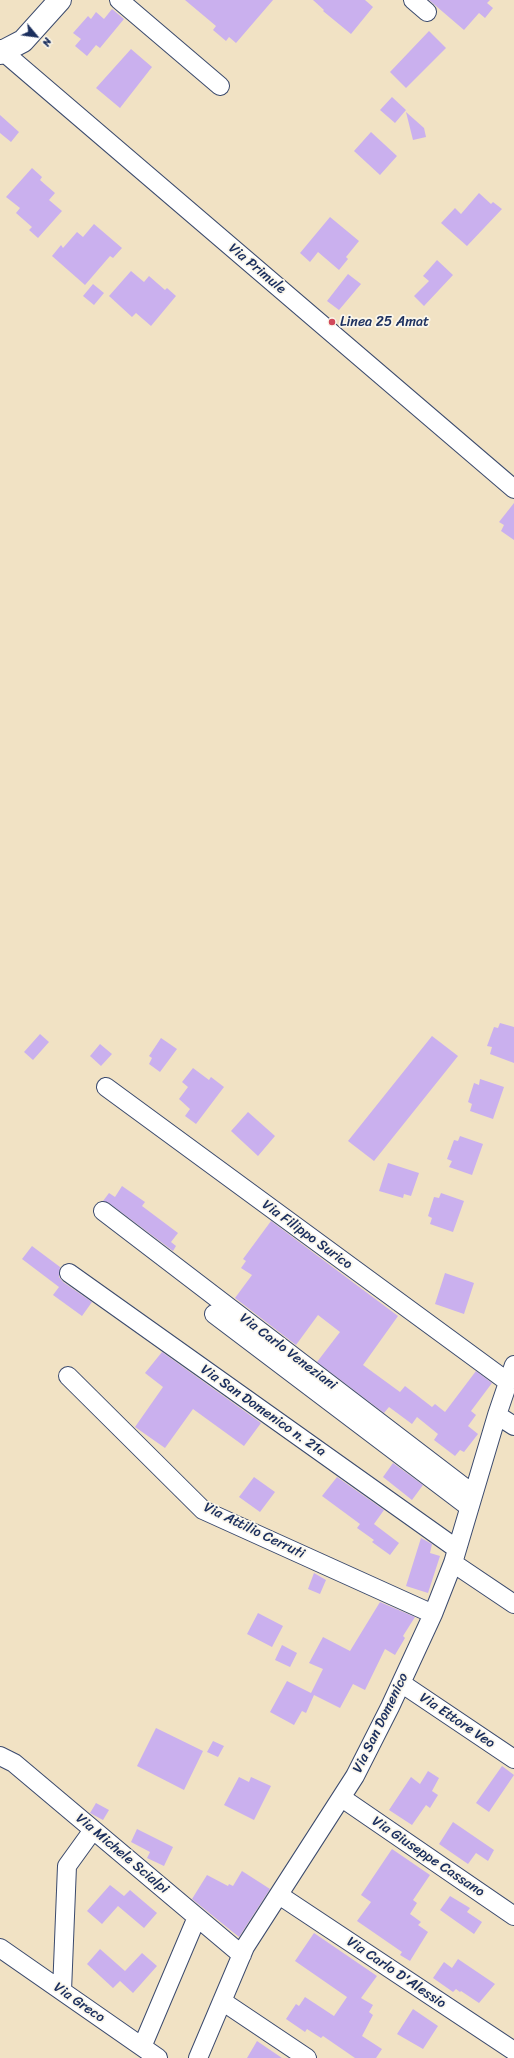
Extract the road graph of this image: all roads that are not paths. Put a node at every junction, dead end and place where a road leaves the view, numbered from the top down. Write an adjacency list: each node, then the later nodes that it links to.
1 (60, 0): 5 (street)
2 (119, 0): 6 (street)
3 (413, 0): 4 (street)
4 (427, 12)
5 (1, 51): 7 (street, Via Primule)
6 (220, 86)
7 (514, 489)
8 (106, 1087): 12 (street, Via Filippo Surico)
9 (103, 1211): 16 (street, Via Carlo Veneziani)
10 (69, 1273): 17 (street, Via San Domenico n. 21a)
11 (214, 1314): 16 (street)
12 (511, 1374): 14 (street, Via San Domenico)
13 (68, 1376): 19 (street, Via Attilio Cerruti)
14 (497, 1415): 15 (street); 16 (street, Via San Domenico)
15 (514, 1426)
16 (471, 1500): 17 (street, Via San Domenico)
17 (455, 1556): 18 (street, Via San Domenico n. 21a); 19 (street, Via San Domenico)
18 (514, 1604)
19 (433, 1614): 20 (street, Via San Domenico)
20 (401, 1682): 22 (street, Via Ettore Veo); 23 (street, Via San Domenico)
21 (0, 1756): 24 (street, Via Michele Scialpi)
22 (514, 1759)
23 (342, 1798): 25 (street, Via San Domenico); 26 (street, Via Giuseppe Cassano)
24 (93, 1830): 27 (street, Via Michele Scialpi); 30 (street)
25 (279, 1895): 29 (street, Via San Domenico); 33 (street, Via Carlo D'Alessio)
26 (514, 1916)
27 (197, 1917): 29 (street, Via Michele Scialpi); 32 (street)
28 (0, 1948): 30 (street, Via Greco)
29 (242, 1955): 31 (street, Via San Domenico)
30 (62, 1991): 32 (street, Via Greco)
31 (222, 2001): 35 (street, Via San Domenico); 36 (street)
32 (142, 2046): 34 (street, Via Greco)
33 (514, 2051)
34 (158, 2058)
35 (198, 2058)
36 (307, 2058)

